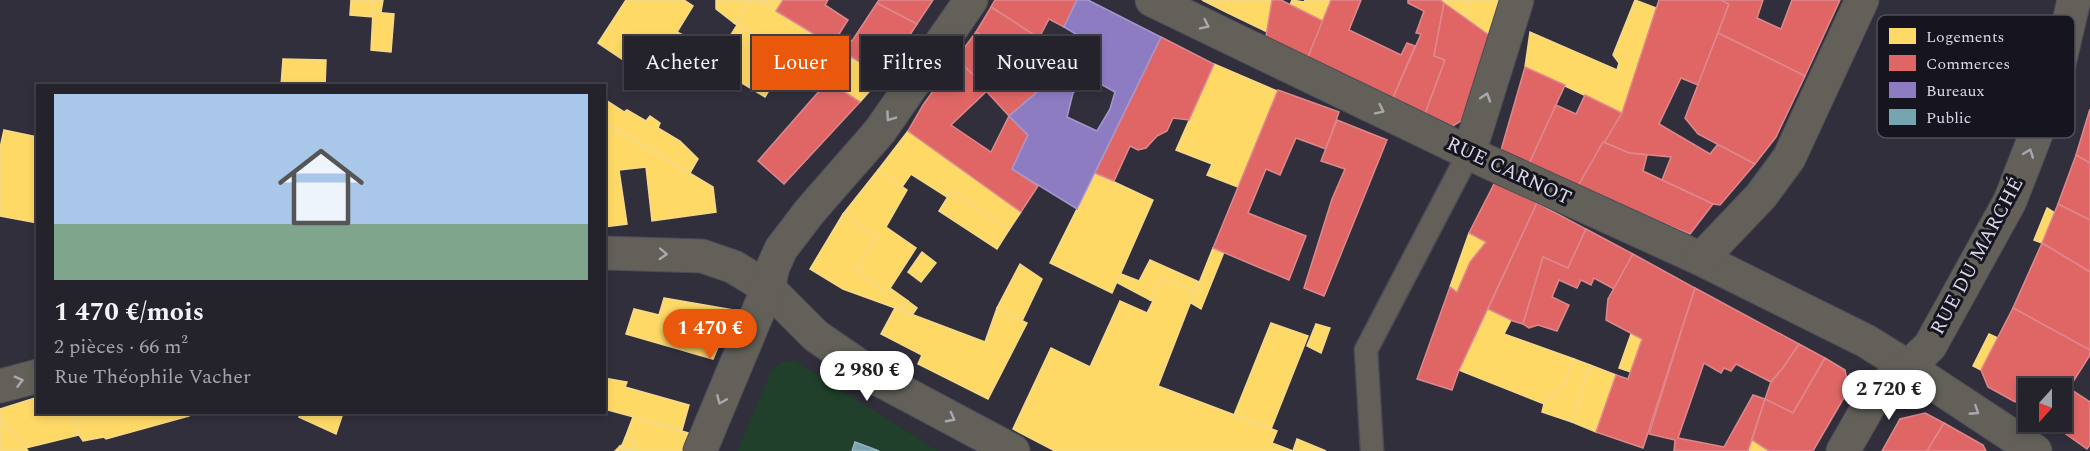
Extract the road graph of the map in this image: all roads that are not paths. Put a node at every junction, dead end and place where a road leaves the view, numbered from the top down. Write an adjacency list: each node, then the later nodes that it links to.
1 (971, 0): 11 (street, one-way to 11)
2 (1152, 0): 8 (street, RUE CARNOT, one-way to 8)
3 (1517, 0): 8 (street, one-way to 3)
4 (1862, 0): 10 (street)
5 (2074, 0): 6 (street, RUE DU MARCHÉ, one-way to 5)
6 (2070, 15)
7 (2034, 138): 12 (street, RUE DU MARCHÉ, one-way to 7)
8 (1469, 153): 10 (street, RUE CARNOT); 18 (lane)
9 (606, 253): 11 (street, one-way to 11)
10 (1701, 259): 12 (street, RUE CARNOT)
11 (768, 288): 16 (street, one-way to 16); 17 (street, one-way to 17)
12 (1908, 368): 15 (street, RUE CARNOT, one-way to 15); 19 (street, RUE DU MARCHÉ)
13 (36, 377): 14 (street, one-way to 13)
14 (0, 387)
15 (2025, 448)
16 (700, 451)
17 (1013, 451)
18 (1372, 451)
19 (1843, 451)

